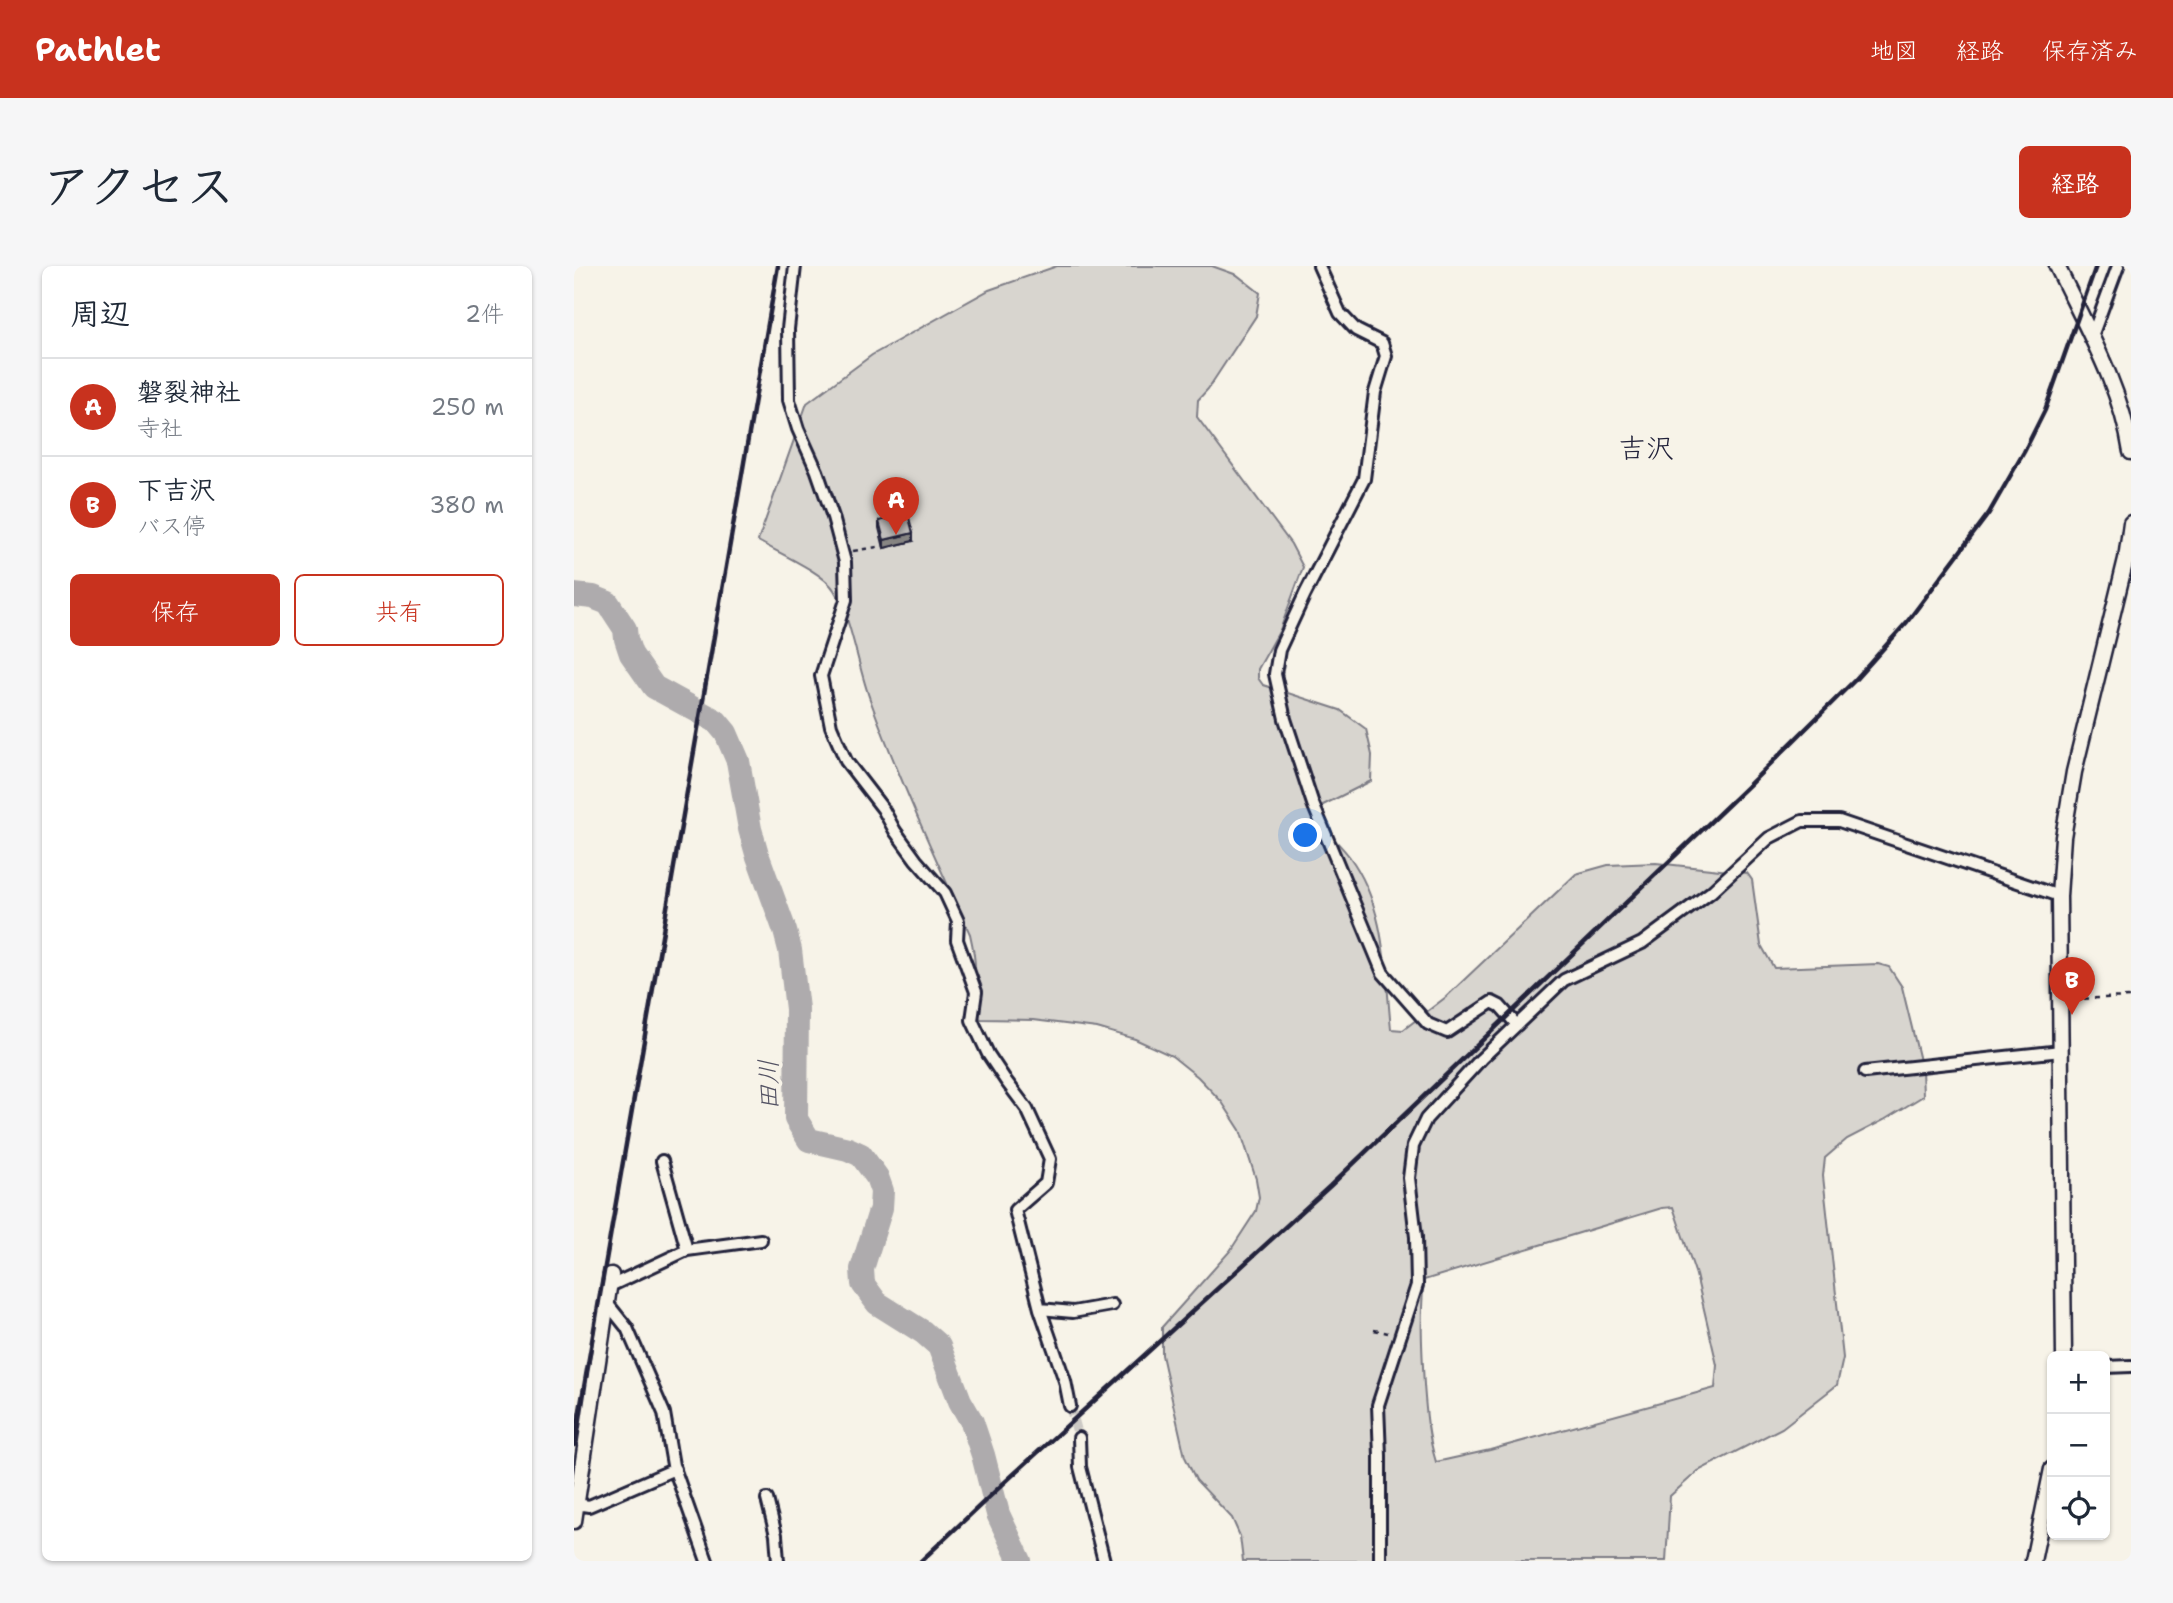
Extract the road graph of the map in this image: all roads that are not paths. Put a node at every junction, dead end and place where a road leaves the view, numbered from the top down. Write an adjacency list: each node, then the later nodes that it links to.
1 (795, 266): 18 (street)
2 (1319, 266): 9 (street)
3 (2057, 266): 5 (street)
4 (2118, 266): 5 (street)
5 (2091, 339): 6 (street)
6 (2131, 452)
7 (2131, 523): 8 (street)
8 (2059, 896): 9 (street); 10 (street)
9 (1517, 1025): 32 (street)
10 (2061, 1051): 11 (street); 19 (street)
11 (1866, 1072)
12 (662, 1161): 14 (street)
13 (761, 1240): 14 (street)
14 (687, 1250): 15 (street)
15 (610, 1280): 16 (street)
16 (607, 1303): 24 (street); 27 (street)
17 (1112, 1305): 18 (street)
18 (1040, 1309): 22 (street)
19 (2064, 1351)
20 (2131, 1366): 21 (street)
21 (2110, 1367)
22 (1070, 1406)
23 (1079, 1438): 31 (street)
24 (675, 1469): 27 (street); 29 (street)
25 (2050, 1477): 33 (street)
26 (767, 1499): 30 (street)
27 (576, 1504): 28 (street)
28 (574, 1521)
29 (707, 1561)
30 (778, 1561)
31 (1104, 1561)
32 (1380, 1561)
33 (2032, 1561)

